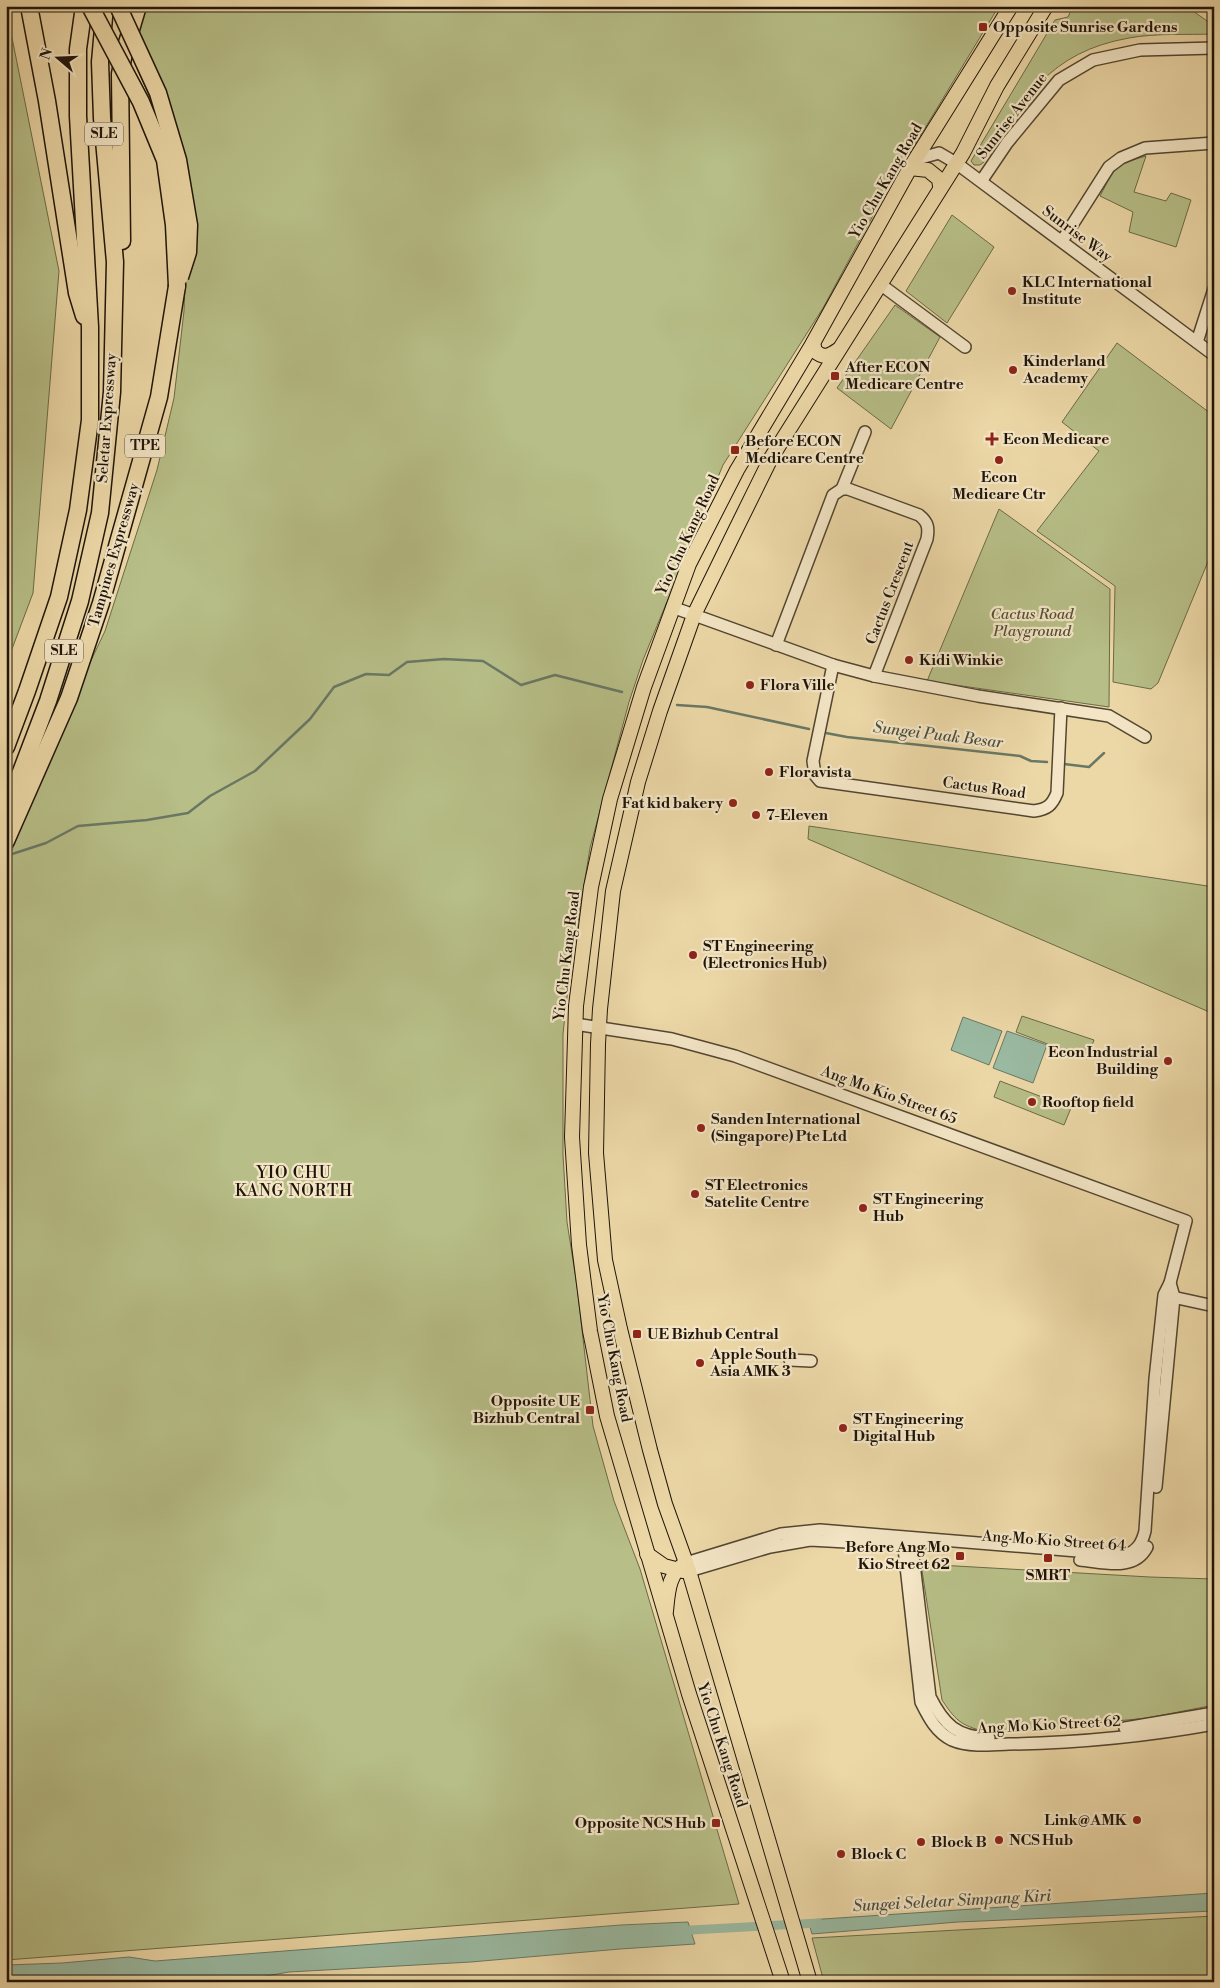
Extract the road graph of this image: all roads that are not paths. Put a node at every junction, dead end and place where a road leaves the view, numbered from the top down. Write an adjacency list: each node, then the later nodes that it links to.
1 (23, 6): 10 (highway)
2 (29, 6): 10 (highway)
3 (84, 6): 22 (highway, Seletar Expressway / SLE)
4 (90, 6): 20 (highway, Tampines Expressway / TPE, bridge)
5 (105, 6): 18 (highway, Seletar Expressway / SLE)
6 (118, 6): 20 (highway, bridge)
7 (138, 6): 18 (highway)
8 (1011, 6): 13 (main road, Yio Chu Kang Road)
9 (1046, 6): 14 (main road, Yio Chu Kang Road)
10 (35, 30): 22 (highway)
11 (1214, 48): 15 (street, Sunrise Avenue)
12 (1214, 143): 17 (street)
13 (914, 163): 14 (street, Sunrise Way); 16 (main road); 24 (main road, Yio Chu Kang Road)
14 (956, 163): 15 (street, Sunrise Way); 16 (main road, Yio Chu Kang Road)
15 (982, 180): 17 (street, Sunrise Way)
16 (940, 186): 19 (main road, Yio Chu Kang Road)
17 (1062, 241): 23 (street, Sunrise Way)
18 (115, 262): 38 (highway, Seletar Expressway / SLE)
19 (880, 284): 25 (street); 26 (main road, Yio Chu Kang Road)
20 (177, 286): 39 (highway, Tampines Expressway / TPE)
21 (1214, 289): 23 (street)
22 (90, 327): 37 (highway, Seletar Expressway / SLE)
23 (1197, 342): 27 (street, Sunrise Way)
24 (813, 343): 26 (main road); 30 (main road, Yio Chu Kang Road)
25 (965, 347)
26 (838, 350): 31 (main road, Yio Chu Kang Road)
27 (1214, 355)
28 (865, 432): 29 (street)
29 (842, 489): 32 (street); 34 (street, Cactus Crescent)
30 (672, 607): 31 (street); 40 (main road, Yio Chu Kang Road)
31 (694, 615): 32 (street); 41 (main road, Yio Chu Kang Road)
32 (776, 645): 33 (street)
33 (833, 665): 34 (street); 35 (street, Cactus Road)
34 (874, 676): 35 (street)
35 (1061, 708): 36 (street)
36 (1146, 736)
37 (6, 747)
38 (6, 816)
39 (6, 841)
40 (575, 1024): 41 (street, Ang Mo Kio Street 65); 48 (main road, Yio Chu Kang Road)
41 (599, 1028): 42 (street, Ang Mo Kio Street 65); 49 (main road, Yio Chu Kang Road)
42 (1186, 1221): 43 (street, Ang Mo Kio Street 64)
43 (1169, 1296): 44 (street); 47 (street, Ang Mo Kio Street 64)
44 (1214, 1306)
45 (790, 1360): 46 (street)
46 (811, 1361)
47 (907, 1541): 49 (street, Ang Mo Kio Street 64); 51 (street, Ang Mo Kio Street 62); 52 (street, Ang Mo Kio Street 62)
48 (647, 1554): 49 (main road); 50 (main road, Yio Chu Kang Road)
49 (684, 1568): 50 (main road); 54 (main road, Yio Chu Kang Road)
50 (665, 1617): 53 (main road, Yio Chu Kang Road)
51 (1214, 1713)
52 (1214, 1724)
53 (783, 1982)
54 (810, 1982)

